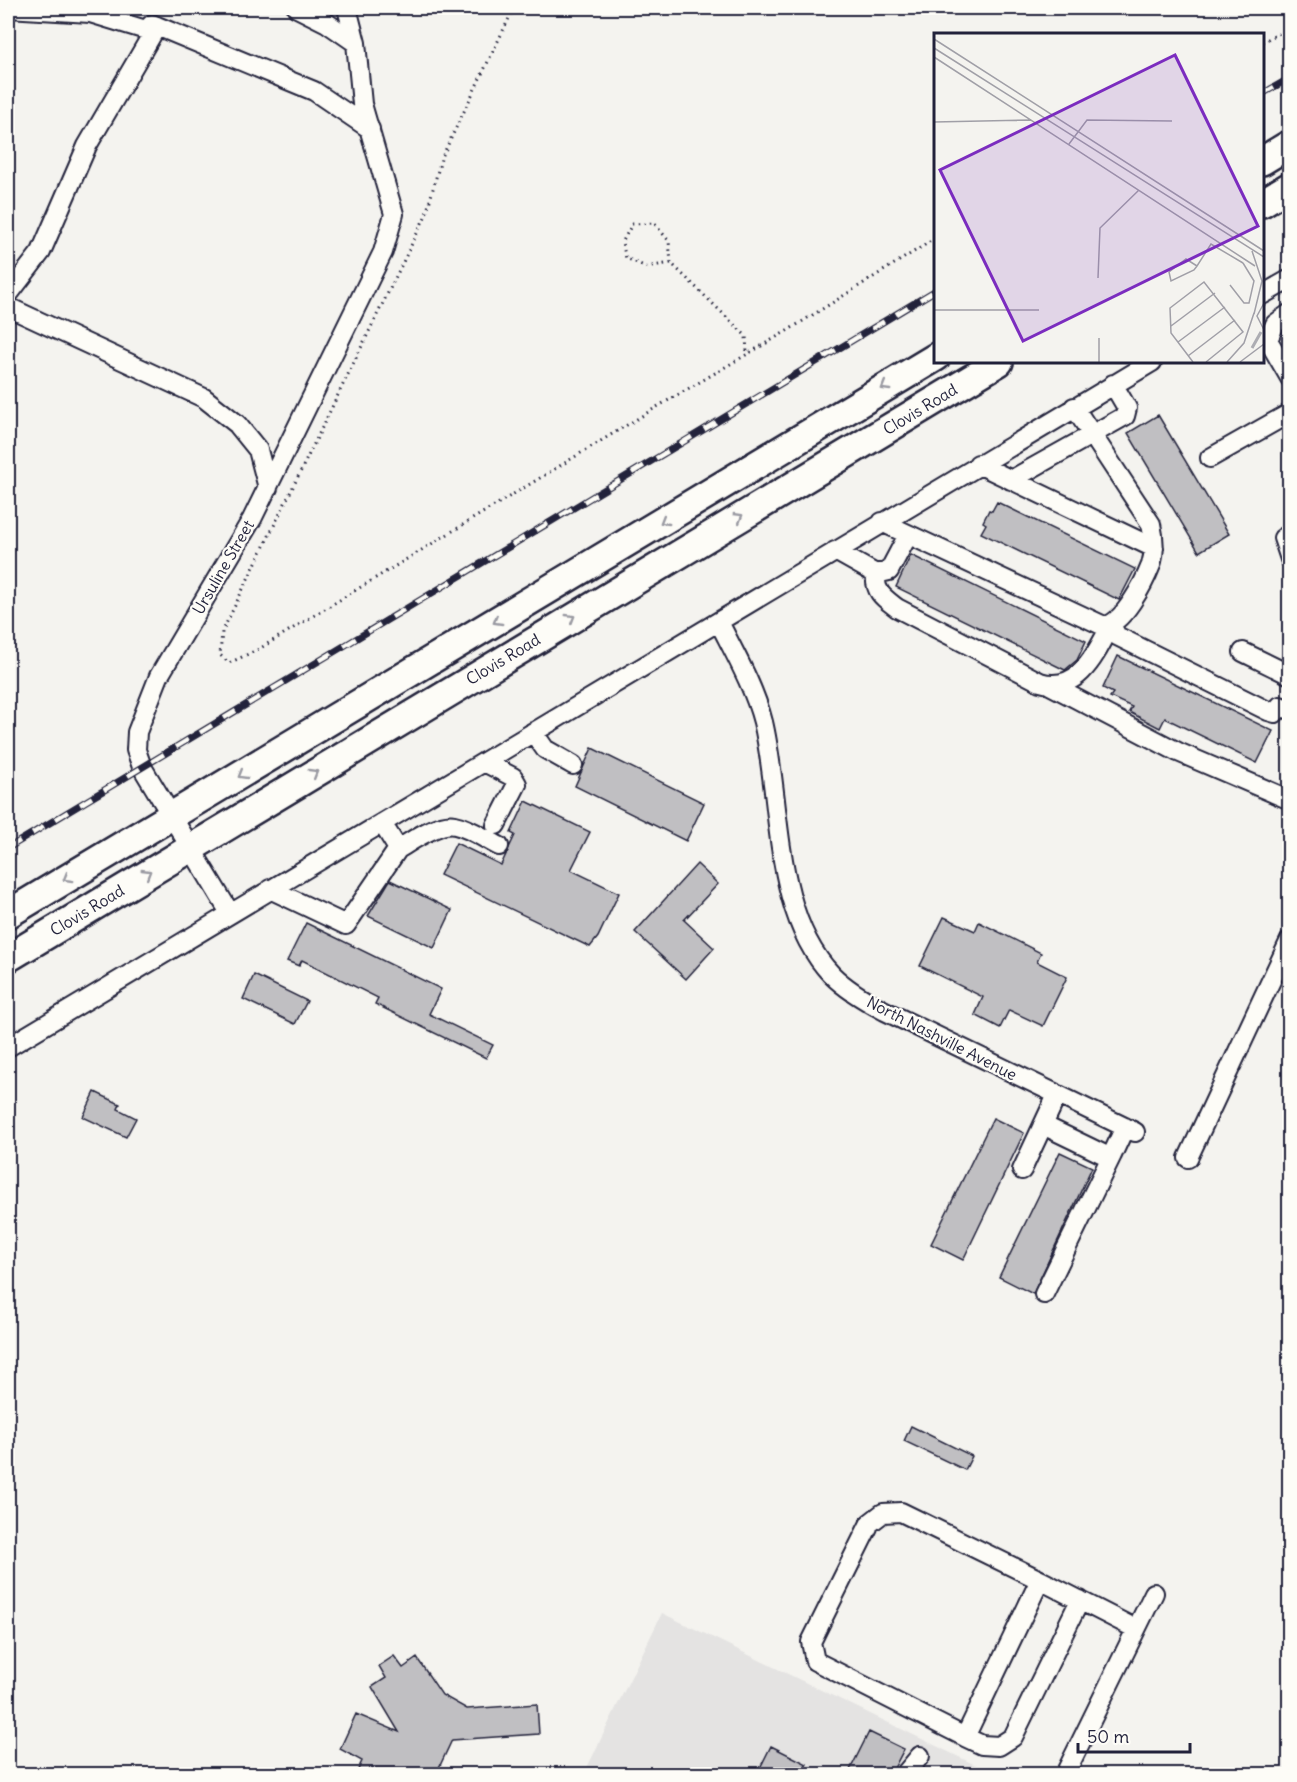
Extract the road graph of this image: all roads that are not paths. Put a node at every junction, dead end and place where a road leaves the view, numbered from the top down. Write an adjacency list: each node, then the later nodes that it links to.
1 (8, 8): 4 (street)
2 (297, 8): 5 (street)
3 (347, 8): 5 (street)
4 (157, 26): 6 (street); 13 (street)
5 (356, 43): 6 (street)
6 (370, 129): 27 (street, Ursuline Street)
7 (1290, 144): 8 (highway)
8 (1264, 159)
9 (1290, 186): 10 (highway)
10 (1264, 201)
11 (1290, 279): 12 (street)
12 (1264, 294)
13 (8, 295)
14 (8, 307): 27 (street)
15 (1290, 312): 19 (street)
16 (934, 358): 45 (highway, one-way to 45)
17 (997, 363): 49 (highway, Clovis Road, one-way to 17)
18 (1143, 364): 20 (street)
19 (1290, 378)
20 (1113, 384): 21 (street); 23 (street)
21 (1074, 407): 23 (street); 25 (street)
22 (1290, 413): 24 (street)
23 (1091, 433): 26 (street); 31 (street)
24 (1210, 458)
25 (978, 464): 26 (street); 28 (street)
26 (1011, 480): 31 (street)
27 (268, 488): 45 (street, Ursuline Street)
28 (882, 522): 29 (street); 32 (street)
29 (908, 534): 34 (street); 36 (street)
30 (1290, 534): 33 (street)
31 (1154, 548): 36 (street)
32 (835, 551): 34 (street); 35 (street)
33 (1290, 559)
34 (876, 574): 39 (street)
35 (719, 622): 41 (street); 57 (street, North Nashville Avenue)
36 (1111, 625): 39 (street); 40 (street)
37 (1243, 652): 38 (street)
38 (1290, 675)
39 (1050, 685): 44 (street)
40 (1290, 710)
41 (533, 732): 42 (street); 43 (street)
42 (484, 762): 46 (street); 47 (street)
43 (573, 765)
44 (1290, 800)
45 (172, 817): 49 (street, Ursuline Street); 53 (highway, one-way to 53)
46 (382, 823): 50 (street); 51 (street)
47 (496, 825)
48 (499, 846): 50 (street)
49 (190, 848): 52 (street, Ursuline Street); 55 (highway, Clovis Road, one-way to 49)
50 (398, 849): 51 (street)
51 (270, 889): 52 (street)
52 (230, 913): 56 (street)
53 (8, 914)
54 (1290, 940): 60 (street)
55 (8, 958)
56 (8, 1047)
57 (1057, 1095): 58 (street); 59 (street, North Nashville Avenue)
58 (1043, 1125): 59 (street); 61 (street)
59 (1112, 1155): 62 (street)
60 (1188, 1158)
61 (1022, 1170)
62 (1044, 1294)
63 (1040, 1580): 65 (street); 67 (street); 67 (street)
64 (1154, 1593): 66 (street)
65 (1080, 1600): 66 (street); 67 (street)
66 (1136, 1629): 70 (street)
67 (964, 1737)
68 (920, 1756): 69 (street)
69 (905, 1774)
70 (1065, 1774)

